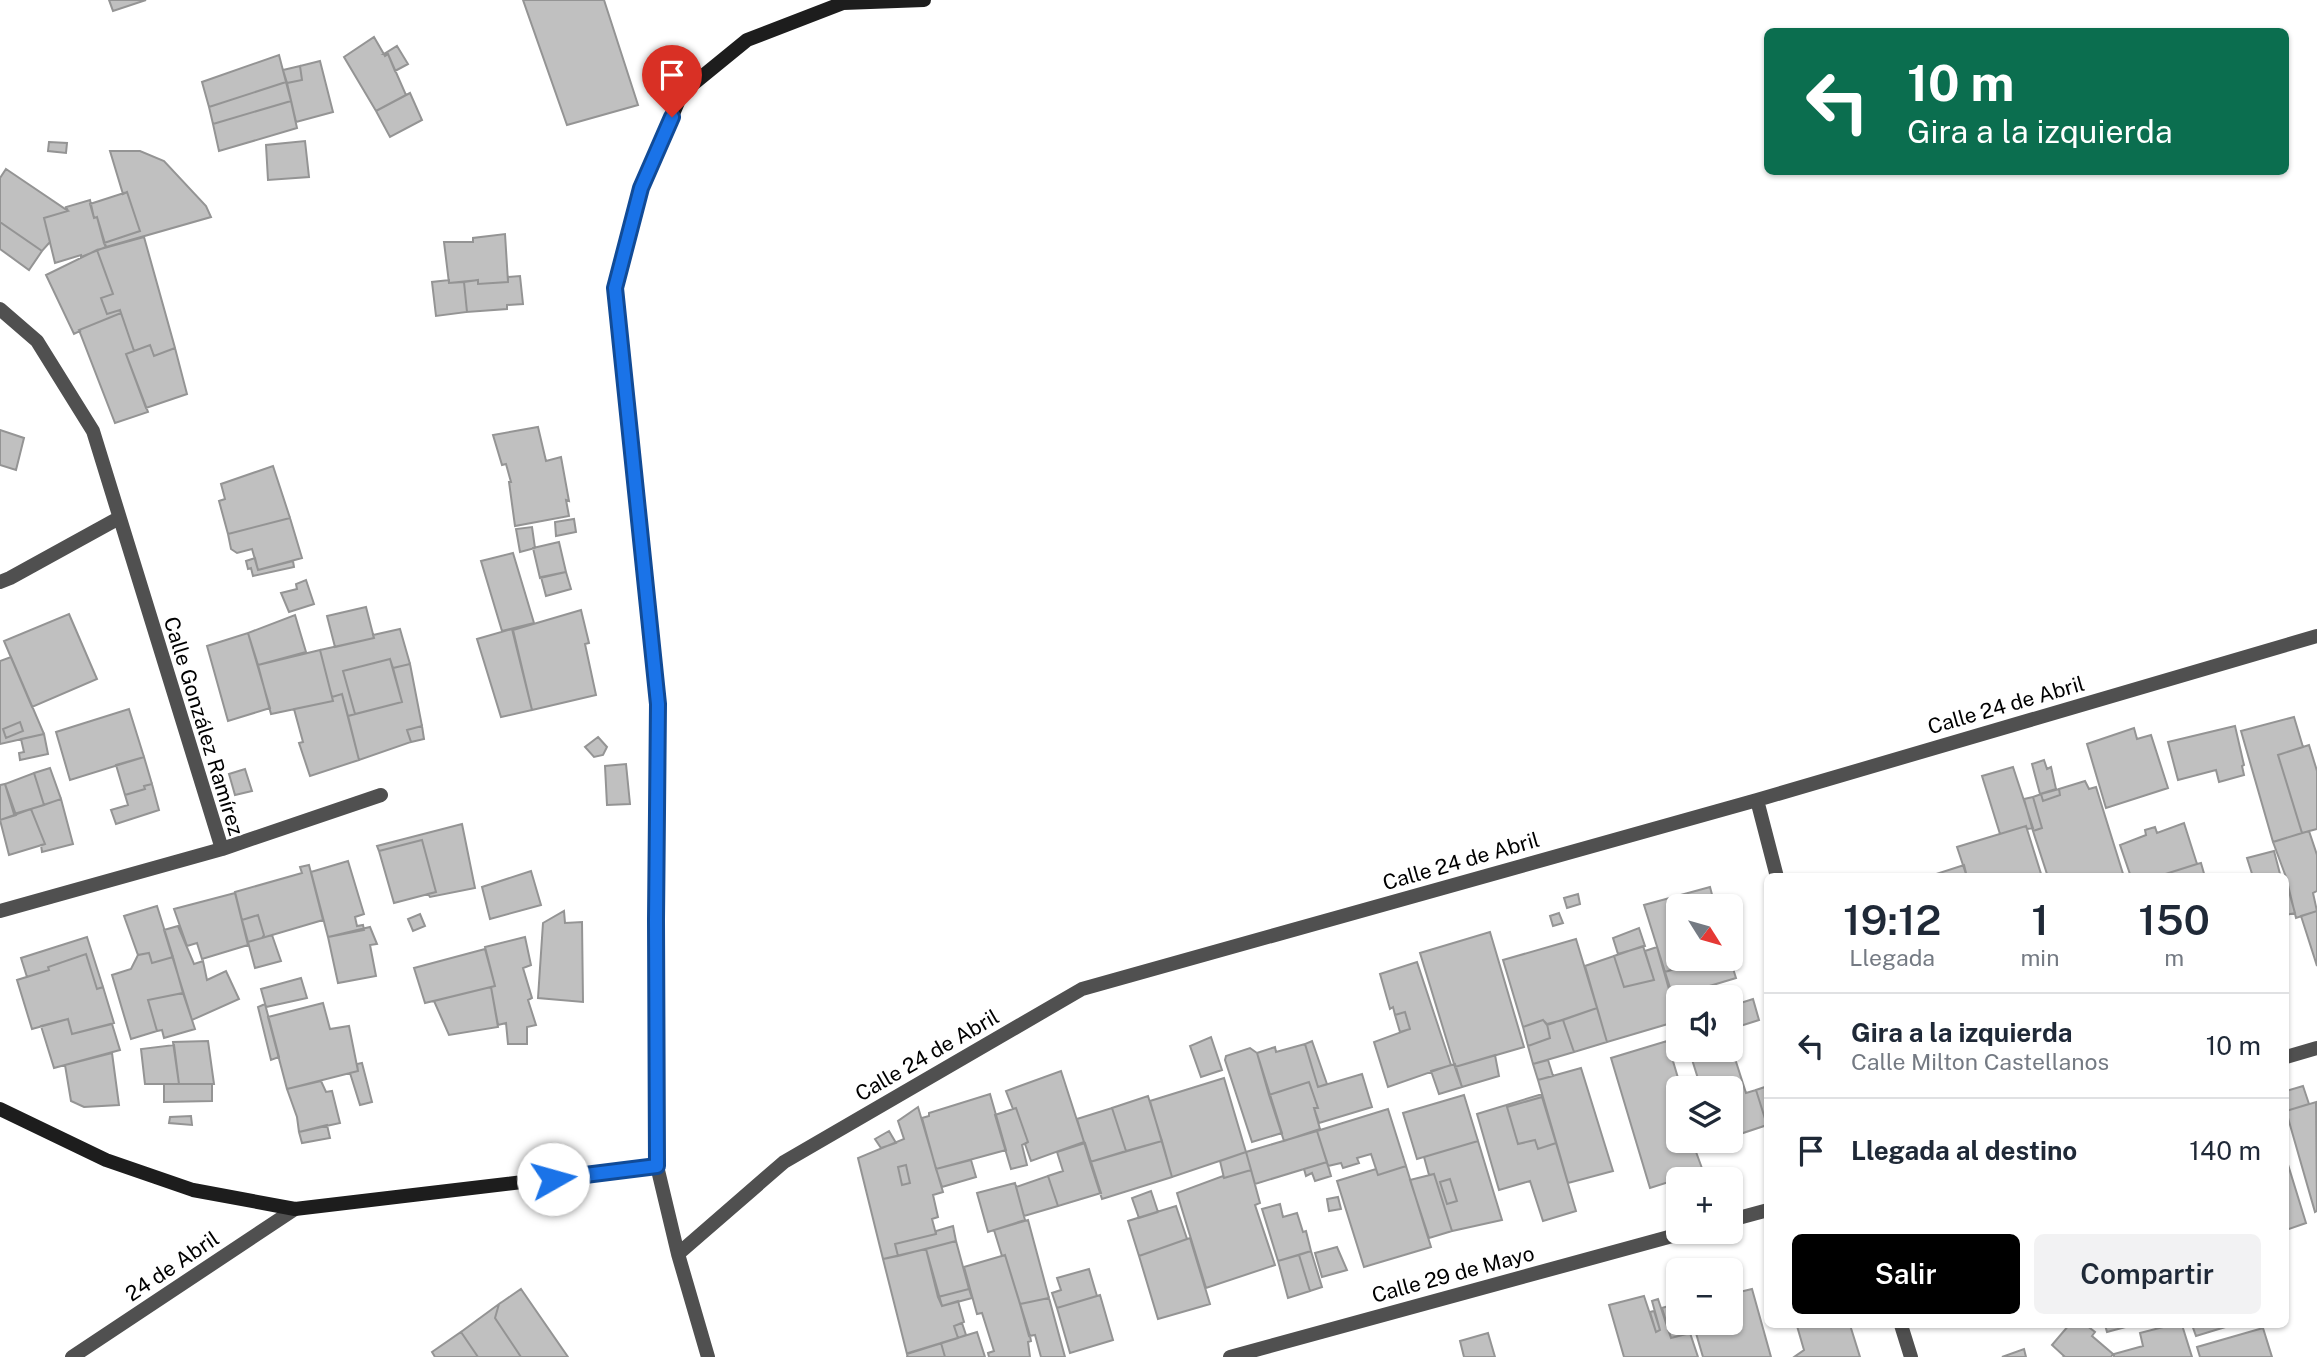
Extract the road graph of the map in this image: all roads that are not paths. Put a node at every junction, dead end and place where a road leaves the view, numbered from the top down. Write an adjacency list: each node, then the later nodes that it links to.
1 (924, 0): 14 (street)
2 (0, 309): 3 (street, Calle González Ramírez)
3 (119, 518): 4 (street); 8 (street, Calle González Ramírez)
4 (0, 582)
5 (2317, 636): 7 (street, Calle 24 de Abril)
6 (380, 795): 8 (street)
7 (1757, 800): 9 (street); 19 (street, Calle 24 de Abril)
8 (222, 849): 10 (street, Calle González Ramírez)
9 (1776, 873)
10 (0, 911)
11 (2317, 1048): 12 (street)
12 (2289, 1056)
13 (0, 1109): 15 (street)
14 (657, 1166): 15 (street); 19 (street)
15 (295, 1209): 21 (street, 24 de Abril)
16 (1764, 1211): 17 (street)
17 (1743, 1217)
18 (1666, 1238): 23 (street, Calle 29 de Mayo)
19 (678, 1254): 22 (street)
20 (1902, 1328): 24 (street)
21 (72, 1357)
22 (708, 1357)
23 (1230, 1357)
24 (1911, 1357)

